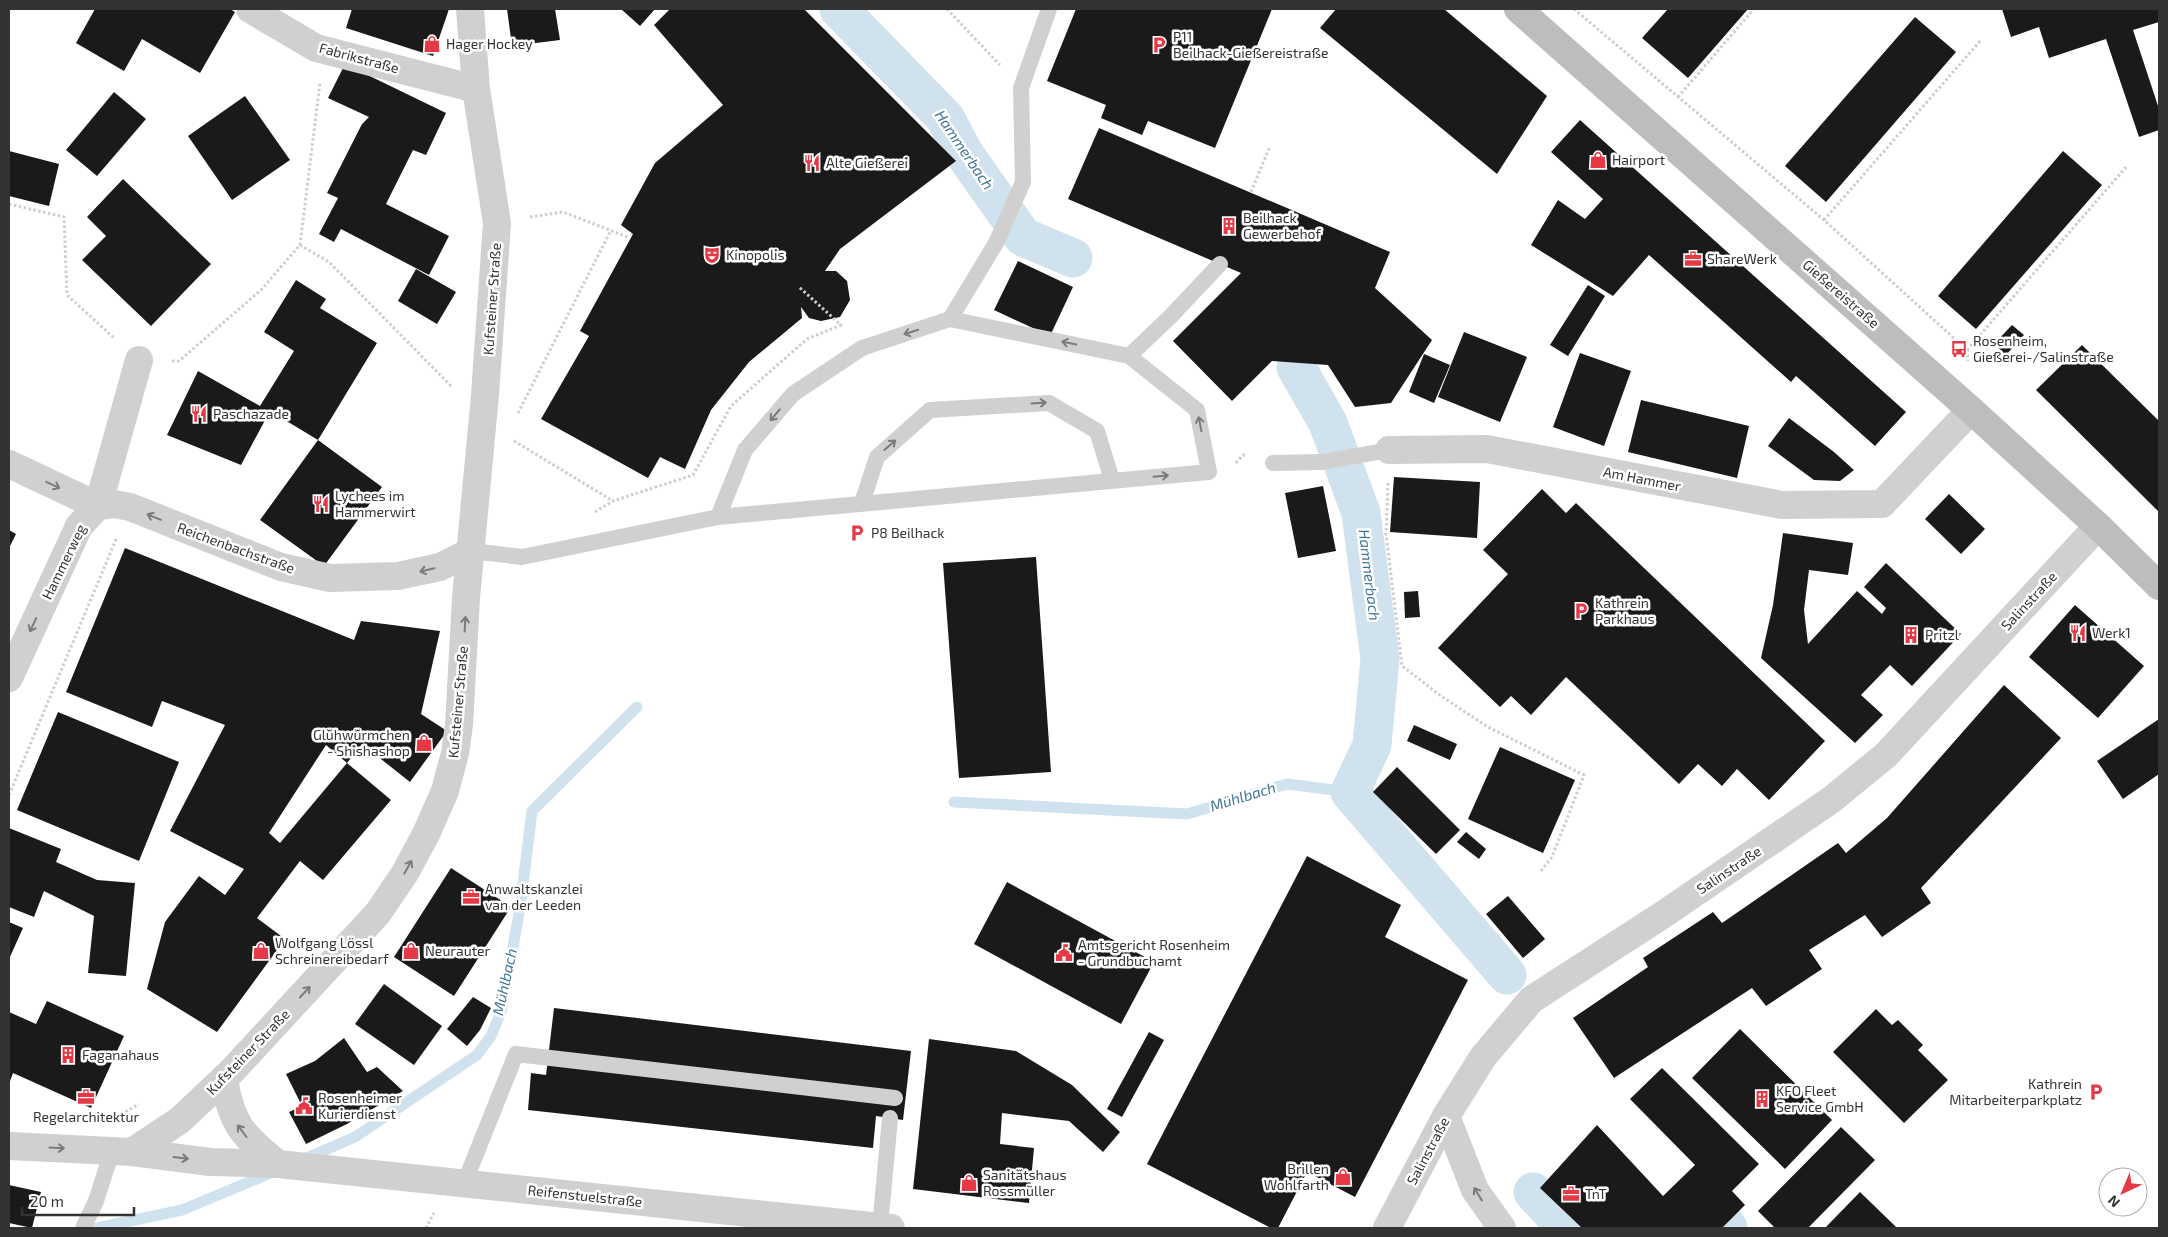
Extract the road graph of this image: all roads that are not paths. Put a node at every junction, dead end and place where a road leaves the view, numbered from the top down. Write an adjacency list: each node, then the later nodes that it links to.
1 (250, 9): 5 (street, Fabrikstraße)
2 (470, 9): 5 (street, Kufsteiner Straße)
3 (1048, 9): 7 (lane)
4 (1518, 9): 10 (main road, Gießereistraße)
5 (476, 89): 19 (street, Kufsteiner Straße)
6 (1220, 264): 8 (lane)
7 (950, 319): 8 (lane, one-way to 7); 17 (lane, one-way to 17)
8 (1129, 356): 14 (lane, one-way to 8)
9 (139, 360): 16 (street, Hammerweg)
10 (1971, 410): 11 (street, Am Hammer); 18 (main road, Gießereistraße)
11 (1389, 450): 13 (lane, Am Hammer)
12 (9, 464): 16 (street, Reichenbachstraße, one-way to 16)
13 (1273, 464)
14 (1112, 480): 15 (lane); 15 (lane, one-way to 14)
15 (862, 503): 17 (lane)
16 (98, 506): 19 (street, Reichenbachstraße, one-way to 16); 21 (street, Hammerweg, one-way to 21)
17 (718, 517): 19 (lane)
18 (2098, 526): 20 (main road, Gießereistraße); 24 (street, Salinstraße)
19 (472, 551): 22 (street, Kufsteiner Straße, one-way to 19)
20 (2159, 586)
21 (9, 678)
22 (224, 1078): 27 (street, Kufsteiner Straße); 28 (street, one-way to 22)
23 (895, 1098): 29 (lane)
24 (1446, 1116): 32 (street, Salinstraße); 33 (street, one-way to 24)
25 (890, 1118): 31 (lane)
26 (9, 1146): 27 (street, one-way to 27)
27 (122, 1152): 28 (street, Reifenstuelstraße, one-way to 28); 30 (lane)
28 (278, 1164): 29 (street, Reifenstuelstraße)
29 (464, 1184): 31 (street, Reifenstuelstraße)
30 (83, 1228)
31 (886, 1228)
32 (1387, 1228)
33 (1502, 1228)

